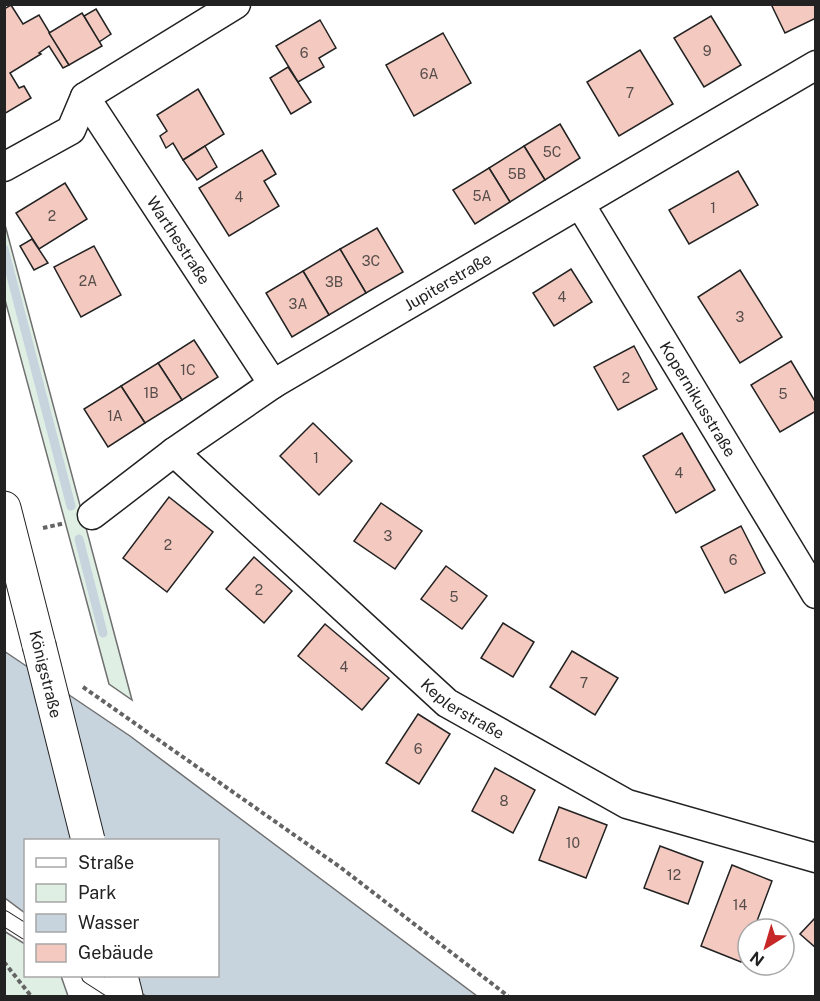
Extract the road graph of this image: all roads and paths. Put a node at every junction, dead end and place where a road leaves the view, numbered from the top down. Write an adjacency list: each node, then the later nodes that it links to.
1 (236, 4): 3 (street)
2 (816, 65): 5 (street, Jupiterstraße)
3 (84, 97): 4 (street); 6 (street, Warthestraße)
4 (4, 167)
5 (580, 204): 6 (street, Jupiterstraße); 10 (street, Kopernikusstraße)
6 (273, 384): 7 (street, Jupiterstraße)
7 (174, 452): 8 (street, Jupiterstraße); 13 (street, Keplerstraße)
8 (92, 515): 9 (path)
9 (8, 521): 12 (main road, Königstraße, bridge)
10 (816, 594)
11 (78, 684): 22 (path)
12 (88, 839)
13 (816, 858)
14 (4, 918): 15 (lane)
15 (24, 931)
16 (4, 962): 19 (path)
17 (92, 977): 20 (lane)
18 (121, 977): 21 (main road)
19 (31, 996)
20 (120, 996)
21 (126, 996)
22 (508, 996)

